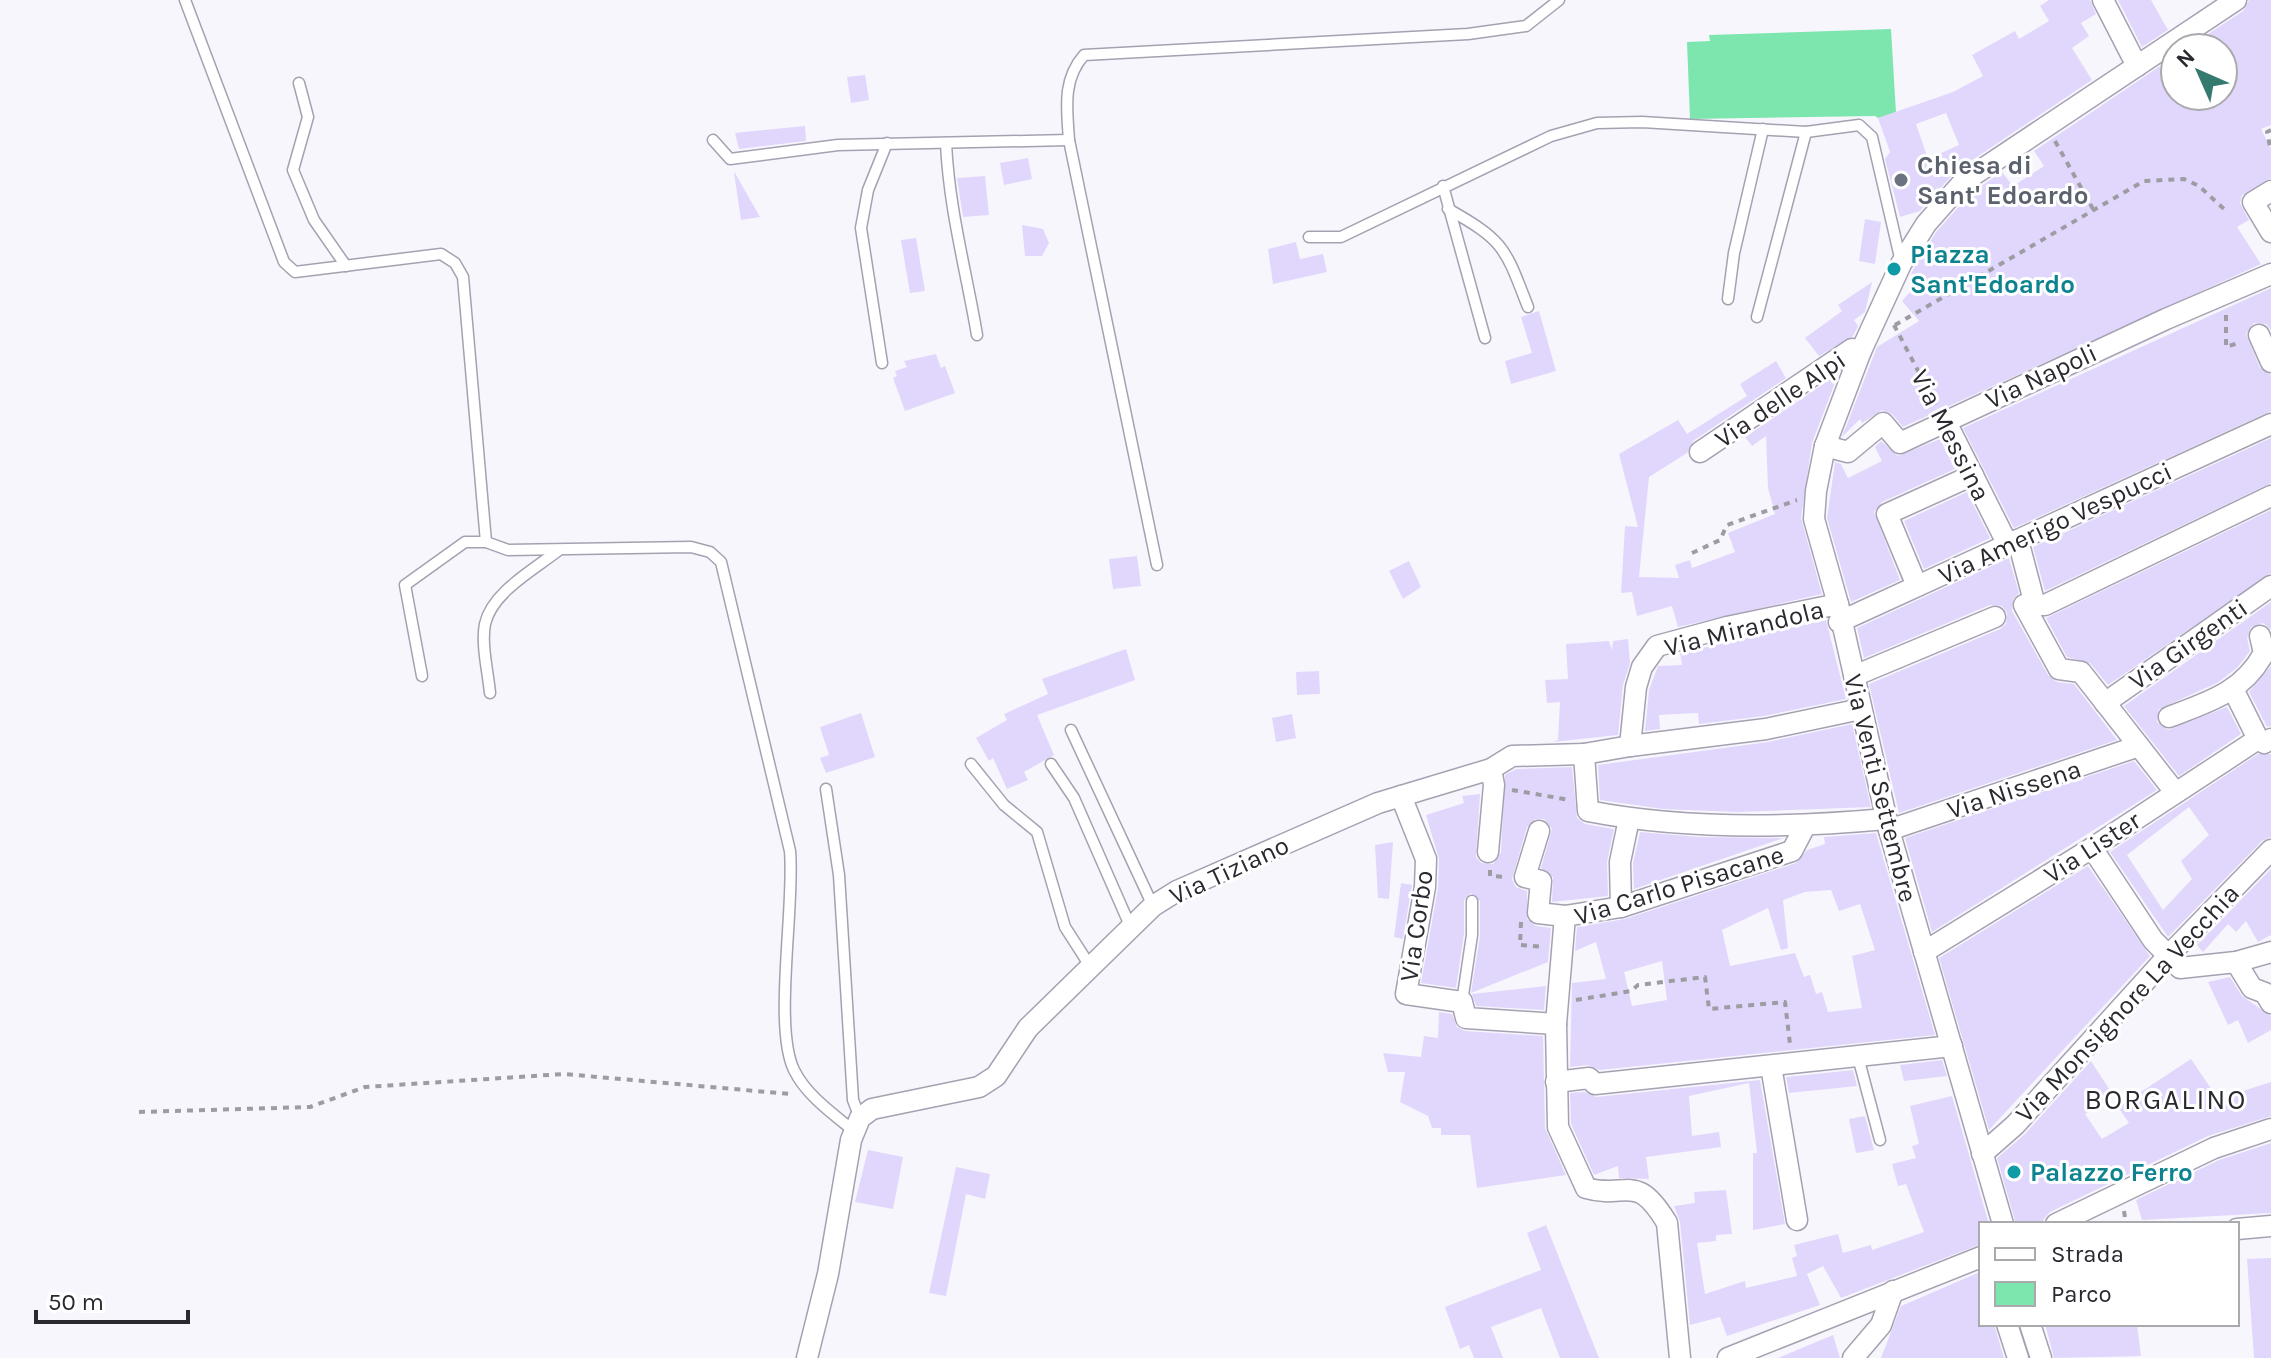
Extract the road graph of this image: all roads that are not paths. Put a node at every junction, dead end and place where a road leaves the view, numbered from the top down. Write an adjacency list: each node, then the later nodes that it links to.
1 (185, 0): 19 (lane)
2 (1559, 0): 10 (lane)
3 (2103, 0): 5 (street)
4 (2236, 0): 5 (street)
5 (2137, 66): 18 (street)
6 (299, 83): 19 (lane)
7 (1763, 129): 8 (lane); 13 (lane); 21 (lane)
8 (1806, 132): 18 (lane); 23 (lane)
9 (713, 140): 11 (lane)
10 (1069, 140): 12 (lane); 39 (lane)
11 (887, 143): 12 (lane); 29 (lane)
12 (946, 143): 24 (lane)
13 (1443, 186): 15 (lane); 17 (lane)
14 (2262, 196): 16 (street)
15 (1448, 209): 22 (lane); 26 (lane)
16 (2271, 232)
17 (1309, 237)
18 (1901, 264): 27 (street)
19 (346, 266): 36 (lane)
20 (2271, 274): 30 (street, Via Napoli)
21 (1728, 299)
22 (1528, 307)
23 (1757, 317)
24 (977, 335)
25 (2259, 335): 28 (street)
26 (1485, 338)
27 (1861, 351): 32 (street, Via Venti Settembre); 33 (street, Via delle Alpi)
28 (2271, 362)
29 (882, 363)
30 (1945, 420): 32 (street, Via Napoli); 34 (street, Via Messina)
31 (2271, 424): 37 (street, Via Amerigo Vespucci)
32 (1825, 446): 43 (street, Via Venti Settembre)
33 (1700, 452)
34 (1973, 475): 37 (street, Via Messina); 40 (street)
35 (2271, 496): 42 (street)
36 (486, 542): 38 (lane); 46 (lane)
37 (2013, 542): 40 (street, Via Amerigo Vespucci); 42 (street, Via Messina)
38 (559, 550): 49 (lane); 88 (lane)
39 (1157, 565)
40 (1917, 586): 43 (street, Via Amerigo Vespucci)
41 (2271, 586): 50 (street, Via Girgenti)
42 (2029, 605): 50 (street, Via Messina)
43 (1839, 613): 47 (street, Via Venti Settembre); 55 (street, Via Mirandola)
44 (1995, 617): 47 (street)
45 (2260, 636): 48 (street)
46 (422, 676)
47 (1854, 676): 51 (street, Via Venti Settembre)
48 (2234, 691): 52 (street); 54 (street, Via Lister)
49 (490, 693)
50 (2105, 703): 56 (street, Via Messina)
51 (1861, 709): 55 (street, Via Tiziano); 65 (street, Via Venti Settembre)
52 (2169, 717)
53 (1071, 730): 72 (lane)
54 (2264, 739): 62 (street, Via Lister)
55 (1630, 746): 57 (street, Via Tiziano)
56 (2139, 746): 62 (street, Via Messina); 65 (street, Via Nissena)
57 (1584, 754): 60 (street, Via Tiziano); 64 (street, Via Nissena)
58 (971, 764): 80 (lane)
59 (1051, 764): 75 (lane)
60 (1491, 769): 63 (street, Via Tiziano); 70 (street)
61 (826, 789): 88 (lane)
62 (2175, 792): 68 (street, Via Lister)
63 (1401, 796): 72 (street, Via Tiziano); 81 (street, Via Corbo)
64 (1629, 819): 66 (street, Via Nissena); 73 (street)
65 (1887, 824): 66 (street, Via Nissena); 76 (street, Via Venti Settembre)
66 (1805, 826): 73 (street, Via Carlo Pisacane)
67 (1539, 831): 74 (street)
68 (2092, 848): 76 (street, Via Lister); 78 (street)
69 (2271, 850): 78 (street, Via Monsignore La Vecchia)
70 (1488, 852)
71 (1472, 901): 81 (lane)
72 (1153, 906): 75 (street, Via Tiziano)
73 (1621, 907): 74 (street, Via Carlo Pisacane)
74 (1565, 916): 83 (street, Via Carlo Pisacane)
75 (1131, 928): 80 (street, Via Tiziano)
76 (1924, 952): 84 (street, Via Venti Settembre)
77 (2271, 952): 79 (street)
78 (2168, 956): 79 (street); 91 (street, Via Monsignore La Vecchia)
79 (2236, 962): 82 (street)
80 (1090, 966): 88 (street, Via Tiziano)
81 (1462, 1002): 83 (street, Via Corbo)
82 (2271, 1003)
83 (1557, 1014): 87 (street, Via Carlo Pisacane)
84 (1952, 1046): 85 (street); 91 (street, Via Venti Settembre)
85 (1858, 1057): 86 (street); 90 (lane)
86 (1781, 1064): 87 (street); 92 (street)
87 (1556, 1082): 103 (street, Via Carlo Pisacane)
88 (857, 1124): 102 (street)
89 (2271, 1129): 94 (street)
90 (1880, 1140)
91 (1982, 1154): 93 (street, Via Venti Settembre)
92 (1797, 1220)
93 (2002, 1222)
94 (2060, 1222)
95 (2271, 1226): 96 (street)
96 (2239, 1229)
97 (1979, 1258): 98 (street)
98 (1893, 1291): 101 (street); 104 (street)
99 (2008, 1326): 105 (street)
100 (2031, 1326): 106 (street)
101 (1734, 1354)
102 (807, 1358)
103 (1680, 1358)
104 (1853, 1358)
105 (2018, 1358)
106 (2041, 1358)

